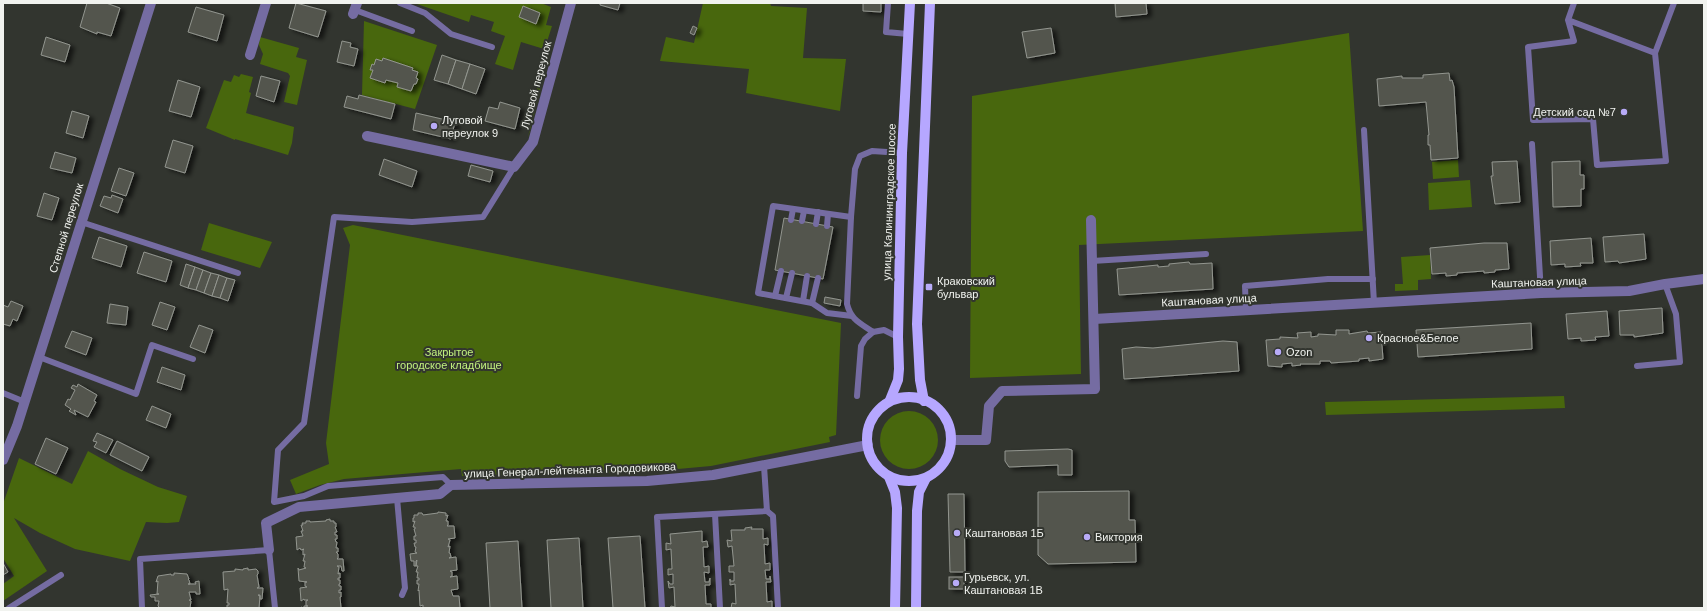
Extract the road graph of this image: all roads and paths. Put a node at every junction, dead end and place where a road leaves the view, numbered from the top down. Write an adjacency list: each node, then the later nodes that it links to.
1 (151, 3): 29 (street, Степной переулок)
2 (266, 3): 16 (street)
3 (400, 3): 14 (lane)
4 (571, 3): 21 (street, Луговой переулок)
5 (888, 3): 13 (lane)
6 (910, 3): 13 (main road, улица Калининградское шоссе)
7 (930, 3): 60 (main road)
8 (1574, 3): 11 (lane)
9 (1674, 3): 15 (lane)
10 (355, 9): 12 (lane)
11 (1568, 20): 15 (lane); 15 (lane)
12 (412, 31)
13 (908, 34): 20 (main road, улица Калининградское шоссе)
14 (492, 47)
15 (1655, 53)
16 (250, 55)
17 (1364, 130): 40 (lane)
18 (367, 136): 21 (street)
19 (1532, 144): 43 (lane)
20 (902, 154): 26 (lane); 53 (main road, улица Калининградское шоссе)
21 (514, 167): 68 (lane)
22 (793, 209): 23 (lane); 27 (lane); 44 (lane)
23 (804, 210): 24 (lane); 30 (lane)
24 (818, 212): 25 (lane); 31 (lane)
25 (828, 214): 26 (lane); 32 (lane)
26 (851, 217): 50 (lane)
27 (791, 220)
28 (1091, 220): 34 (street)
29 (81, 222): 36 (lane); 54 (street, Степной переулок)
30 (802, 222)
31 (816, 224)
32 (826, 226)
33 (1206, 254): 34 (lane)
34 (1092, 261): 51 (street)
35 (781, 271): 44 (lane)
36 (238, 273)
37 (792, 273): 45 (lane)
38 (807, 276): 46 (lane)
39 (818, 278): 47 (lane)
40 (1373, 279): 48 (lane); 49 (lane)
41 (1704, 279): 42 (street, Каштановая улица)
42 (1666, 284): 43 (street, Каштановая улица); 56 (lane)
43 (1541, 293): 48 (street, Каштановая улица)
44 (776, 296): 45 (lane)
45 (786, 298): 46 (lane)
46 (803, 301): 47 (lane)
47 (812, 303): 50 (lane)
48 (1374, 303): 49 (street, Каштановая улица)
49 (1246, 310): 51 (street, Каштановая улица)
50 (852, 316): 52 (lane)
51 (1094, 319): 62 (street)
52 (873, 332): 53 (lane); 58 (lane)
53 (898, 337): 59 (main road, улица Калининградское шоссе)
54 (39, 357): 55 (lane); 61 (street, Степной переулок)
55 (193, 359)
56 (1637, 366)
57 (3, 393): 61 (lane)
58 (857, 396)
59 (890, 400): 60 (main road); 63 (main road)
60 (924, 400): 62 (main road)
61 (25, 402): 64 (street, Степной переулок)
62 (951, 440): 67 (main road)
63 (868, 445): 65 (street, улица Генерал-лейтенанта Городовикова); 66 (main road)
64 (3, 460)
65 (764, 466): 68 (street, улица Генерал-лейтенанта Городовикова); 70 (lane)
66 (889, 477): 67 (main road); 81 (main road)
67 (926, 478): 82 (main road)
68 (451, 485): 69 (street, улица Генерал-лейтенанта Городовикова)
69 (397, 498): 72 (street, улица Генерал-лейтенанта Городовикова); 74 (lane)
70 (767, 511): 71 (lane); 80 (lane)
71 (715, 514): 78 (lane); 79 (lane)
72 (269, 550): 76 (lane); 77 (lane)
73 (61, 574): 75 (lane)
74 (402, 595)
75 (9, 608)
76 (142, 608)
77 (275, 608)
78 (662, 608)
79 (720, 608)
80 (778, 608)
81 (895, 608)
82 (916, 608)

